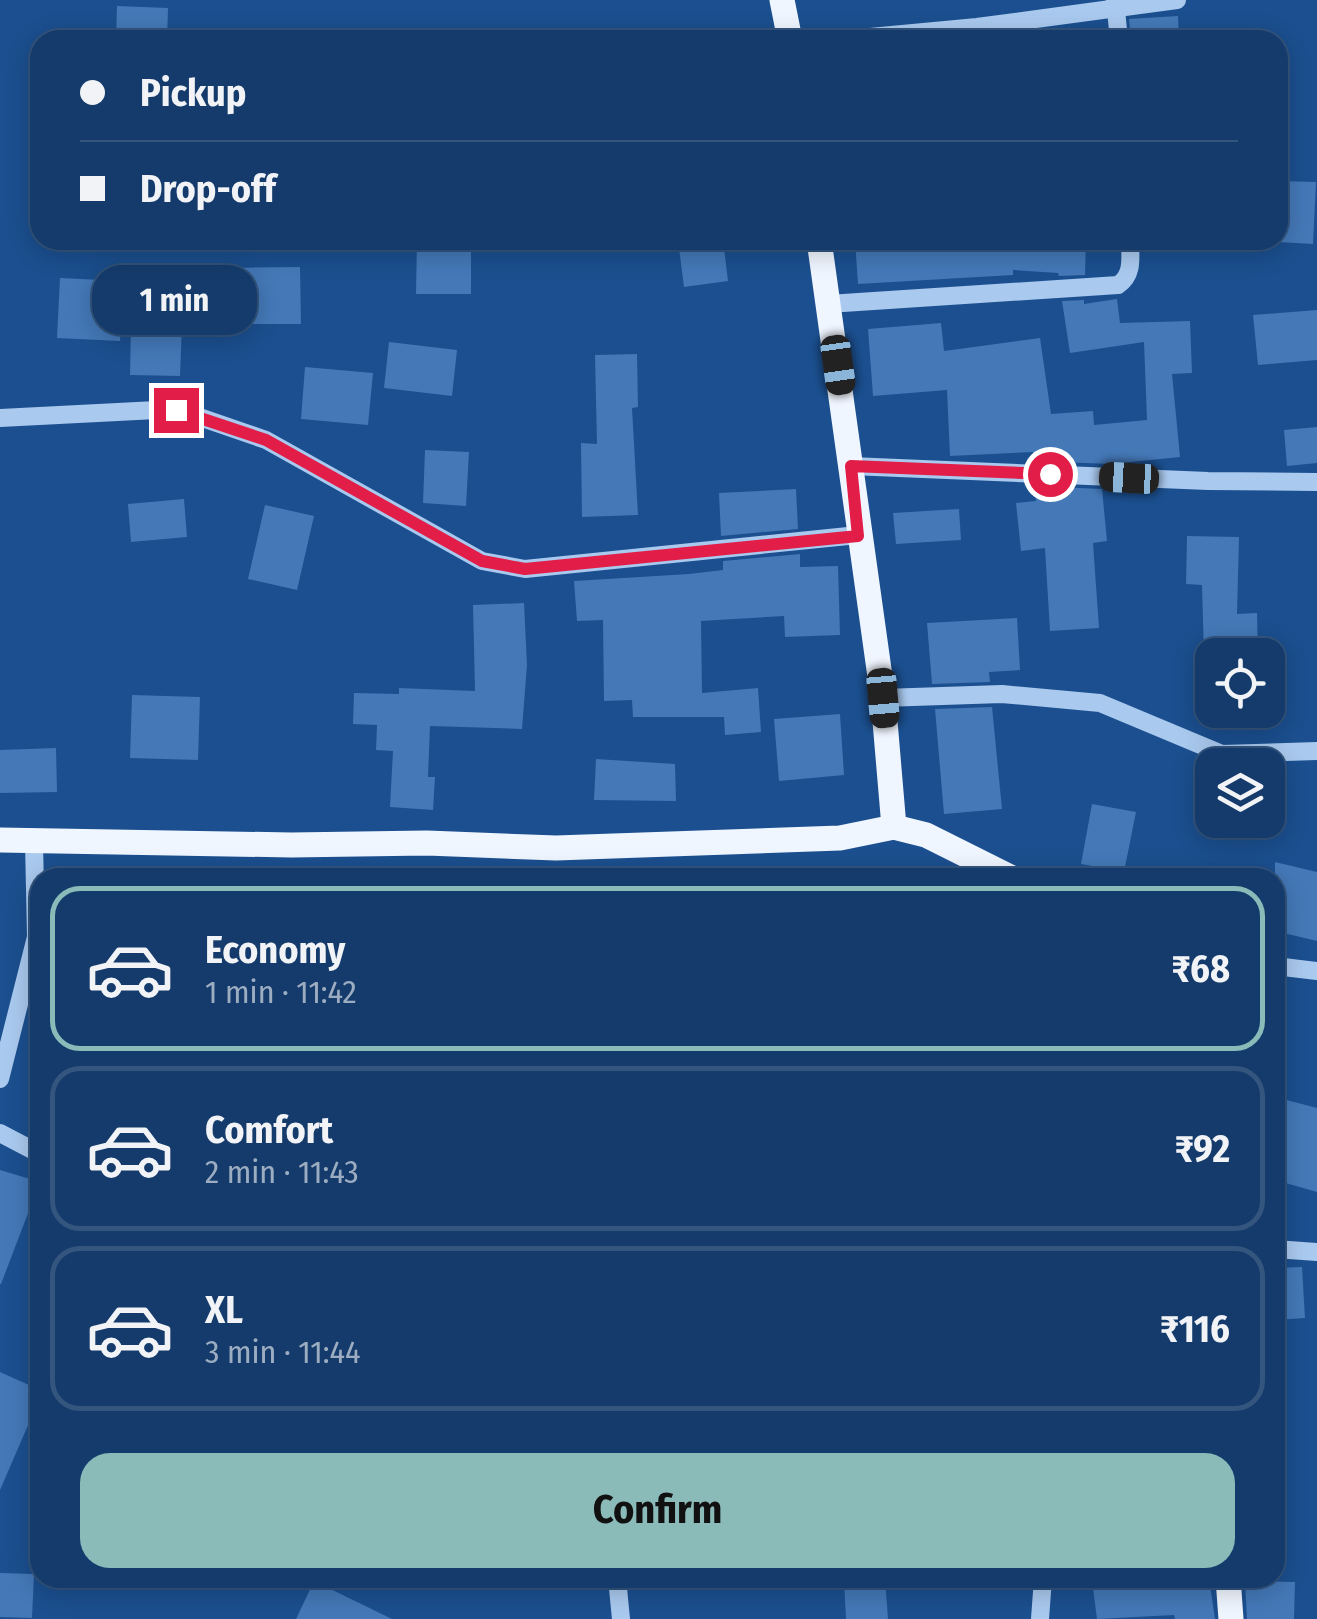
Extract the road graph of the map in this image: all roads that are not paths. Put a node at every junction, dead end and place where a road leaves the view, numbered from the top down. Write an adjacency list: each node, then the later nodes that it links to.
1 (782, 0): 4 (main road)
2 (1177, 0): 3 (street)
3 (1116, 4): 5 (street); 6 (street)
4 (788, 30)
5 (945, 30)
6 (1119, 30)
7 (820, 250): 9 (main road)
8 (1130, 250): 9 (street)
9 (828, 304): 11 (main road)
10 (0, 418): 13 (street)
11 (851, 466): 12 (street); 13 (main road)
12 (1317, 482)
13 (858, 536): 14 (main road)
14 (883, 698): 15 (street); 16 (main road)
15 (1317, 751)
16 (894, 827): 18 (main road); 20 (main road)
17 (0, 840): 18 (main road)
18 (34, 842): 19 (street)
19 (35, 868)
20 (992, 868)
21 (30, 961): 24 (street)
22 (1285, 967): 23 (street)
23 (1317, 970)
24 (0, 1079)
25 (0, 1133): 26 (street)
26 (30, 1149)
27 (1285, 1250): 28 (street)
28 (1317, 1252)
29 (618, 1588): 32 (street)
30 (1042, 1588): 33 (street)
31 (1229, 1588): 34 (main road)
32 (622, 1619)
33 (1040, 1619)
34 (1231, 1619)

